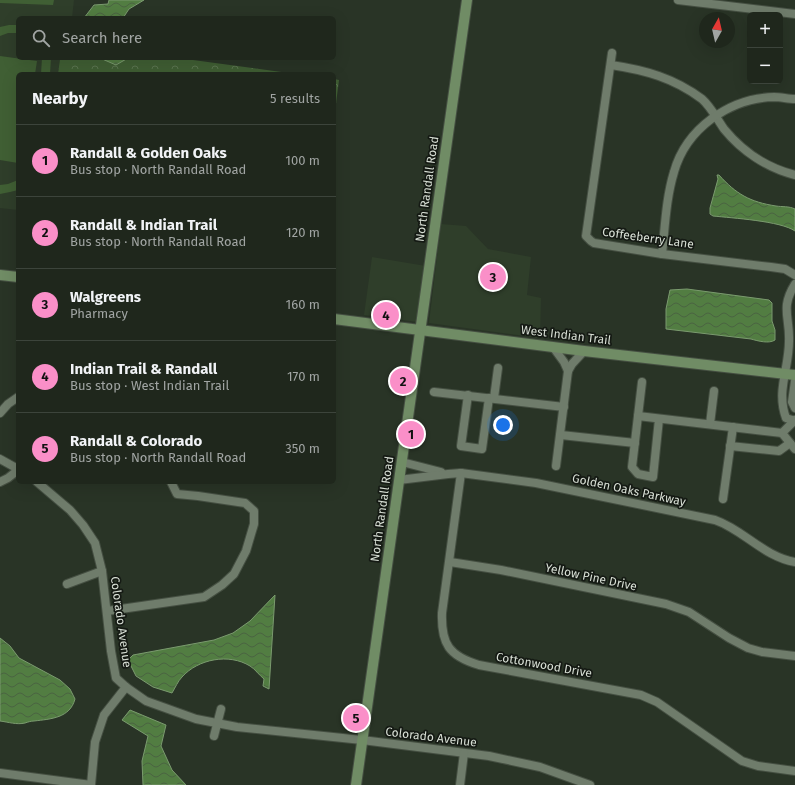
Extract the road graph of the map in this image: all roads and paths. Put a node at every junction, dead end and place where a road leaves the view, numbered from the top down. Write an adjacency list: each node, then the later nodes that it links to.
1 (467, 0): 15 (main road, North Randall Road)
2 (678, 0): 3 (street)
3 (795, 14)
4 (612, 53): 5 (street, Coffeeberry Lane)
5 (611, 65): 7 (street); 9 (street, Coffeeberry Lane)
6 (795, 100): 7 (street)
7 (715, 116): 8 (street); 9 (street)
8 (795, 175)
9 (662, 254): 11 (street, Coffeeberry Lane)
10 (0, 275): 12 (main road)
11 (795, 275)
12 (16, 277)
13 (795, 284): 20 (street)
14 (336, 319): 15 (main road, West Indian Trail)
15 (420, 330): 16 (main road, West Indian Trail); 43 (main road, North Randall Road)
16 (553, 347): 17 (main road, West Indian Trail); 19 (street)
17 (584, 351): 19 (street); 20 (main road, West Indian Trail)
18 (498, 368): 28 (street)
19 (568, 371): 29 (street)
20 (784, 374): 21 (main road, West Indian Trail); 34 (street)
21 (795, 375)
22 (795, 381): 30 (street)
23 (642, 382): 32 (street)
24 (714, 391): 35 (street)
25 (434, 392): 26 (street)
26 (468, 395): 28 (street); 28 (street)
27 (16, 398): 31 (street)
28 (491, 398): 29 (street)
29 (564, 408): 38 (street)
30 (795, 408)
31 (0, 413)
32 (638, 416): 33 (street); 39 (street)
33 (660, 419): 35 (street); 39 (street)
34 (795, 420): 37 (street)
35 (710, 424): 36 (street)
36 (732, 427): 37 (street); 40 (street)
37 (782, 433): 41 (street)
38 (561, 435): 39 (street); 44 (street)
39 (635, 443)
40 (730, 446): 41 (street); 53 (street)
41 (793, 446)
42 (0, 460): 45 (street)
43 (402, 462): 48 (street, Golden Oaks Parkway); 49 (main road, North Randall Road)
44 (556, 466)
45 (16, 469)
46 (16, 472): 50 (street)
47 (461, 473): 48 (street, Golden Oaks Parkway); 54 (street, Cottonwood Drive); 55 (street, Golden Oaks Parkway)
48 (448, 474): 49 (street, Golden Oaks Parkway)
49 (399, 480): 64 (main road, North Randall Road)
50 (0, 482)
51 (43, 484): 56 (street, Colorado Avenue)
52 (172, 484): 58 (street)
53 (723, 499)
54 (450, 562): 59 (street, Yellow Pine Drive); 66 (street, Cottonwood Drive)
55 (795, 562)
56 (102, 571): 57 (street); 58 (street, Colorado Avenue)
57 (67, 584)
58 (107, 611): 60 (street, Colorado Avenue)
59 (795, 656)
60 (126, 687): 62 (street, Colorado Avenue); 69 (street)
61 (221, 709): 62 (street)
62 (217, 724): 63 (street); 64 (street, Colorado Avenue)
63 (214, 736)
64 (362, 740): 65 (street, Colorado Avenue); 70 (main road, North Randall Road)
65 (464, 753): 71 (street); 72 (street, Colorado Avenue)
66 (795, 771)
67 (0, 773): 68 (street)
68 (32, 781): 69 (street)
69 (91, 785)
70 (356, 785)
71 (460, 785)
72 (590, 785)

